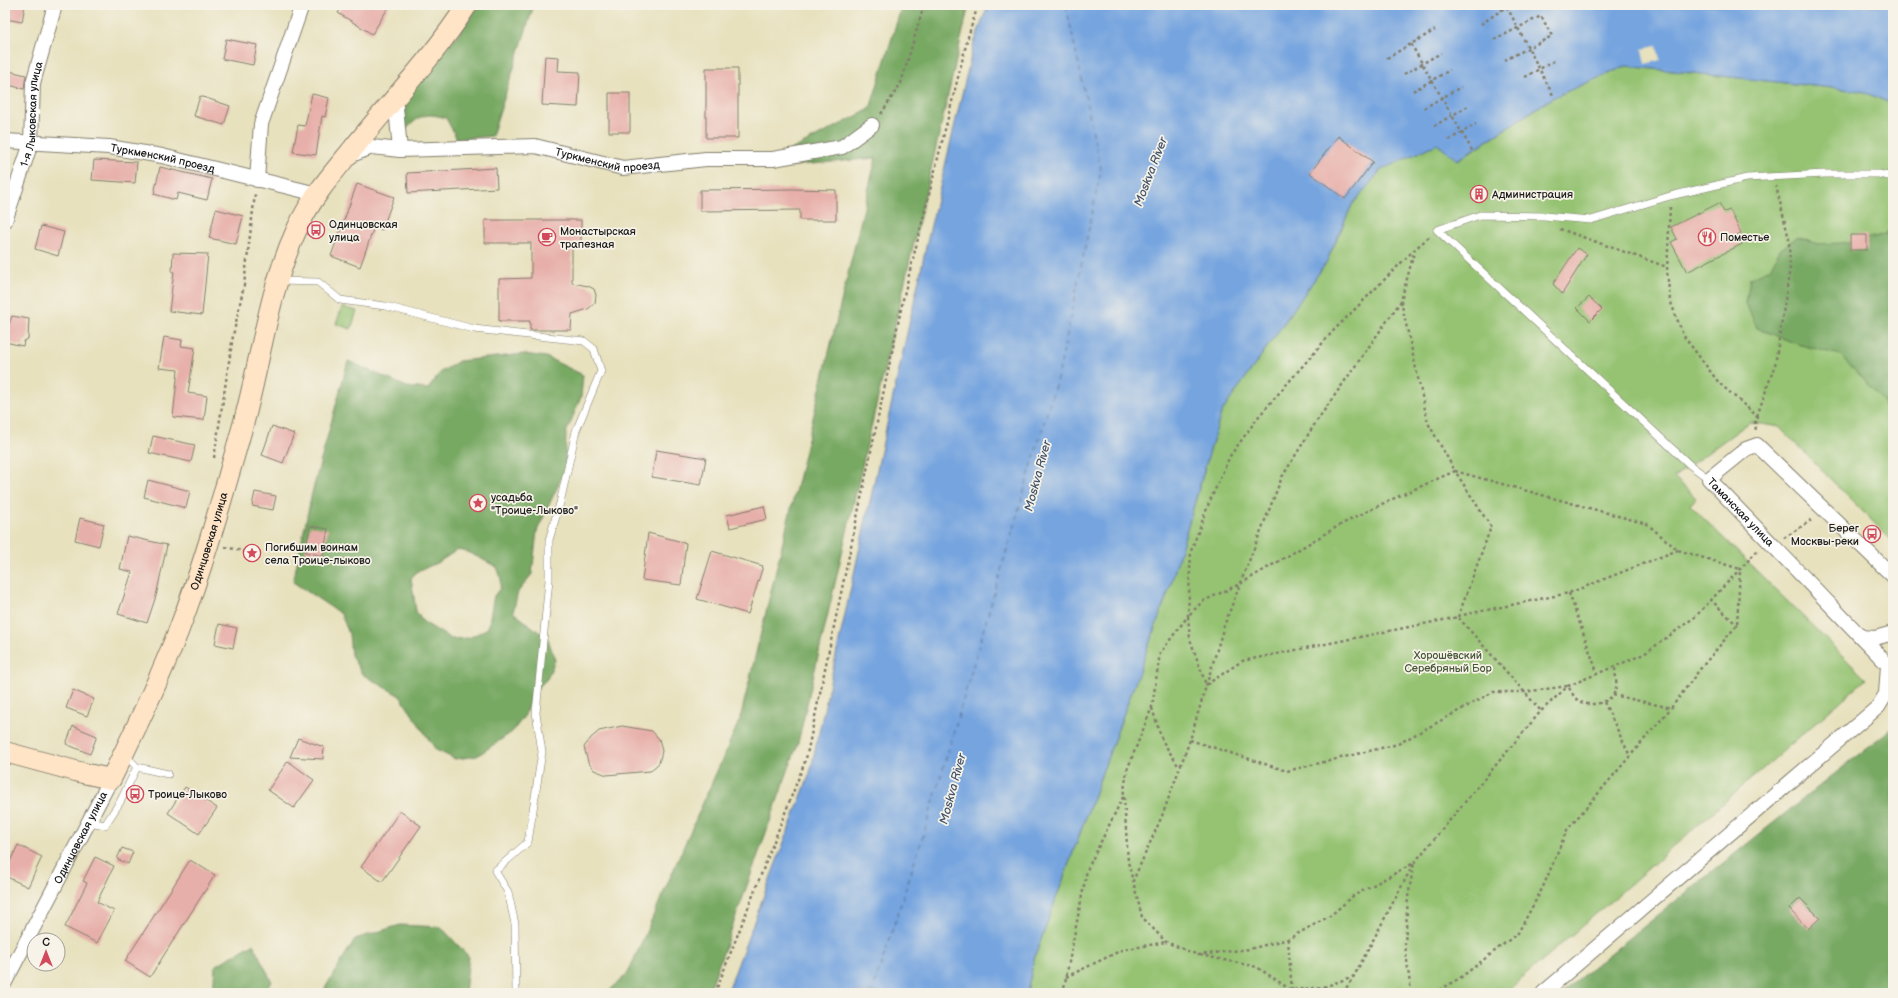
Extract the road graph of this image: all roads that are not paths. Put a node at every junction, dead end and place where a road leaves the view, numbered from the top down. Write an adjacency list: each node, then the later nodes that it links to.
1 (55, 5): 7 (street, 1-я Лыковская улица)
2 (302, 5): 11 (street)
3 (467, 5): 4 (street, Одинцовская улица)
4 (395, 97): 8 (street); 9 (street, Одинцовская улица)
5 (872, 125): 8 (street, Туркменский проезд)
6 (5, 141): 7 (street, Туркменский проезд)
7 (31, 143): 11 (street, Туркменский проезд); 13 (street, 1-я Лыковская улица)
8 (400, 150): 9 (street, Туркменский проезд)
9 (340, 164): 12 (street, Одинцовская улица)
10 (1893, 177): 15 (lane)
11 (257, 180): 12 (street, Туркменский проезд)
12 (317, 194): 14 (street, Одинцовская улица)
13 (5, 221)
14 (277, 281): 23 (street, Одинцовская улица); 28 (lane)
15 (1710, 479): 16 (street, Таманская улица); 18 (street, Таманская улица)
16 (1893, 576)
17 (1893, 633): 18 (street)
18 (1861, 637): 19 (street, Таманская улица)
19 (1891, 667): 21 (street)
20 (1893, 705): 21 (street)
21 (1878, 707): 29 (street)
22 (5, 752): 25 (street)
23 (130, 761): 24 (lane); 25 (street, Одинцовская улица); 26 (lane)
24 (168, 774)
25 (111, 779): 26 (street, Одинцовская улица)
26 (89, 822): 27 (street, Одинцовская улица)
27 (5, 982)
28 (516, 993)
29 (1544, 993)

